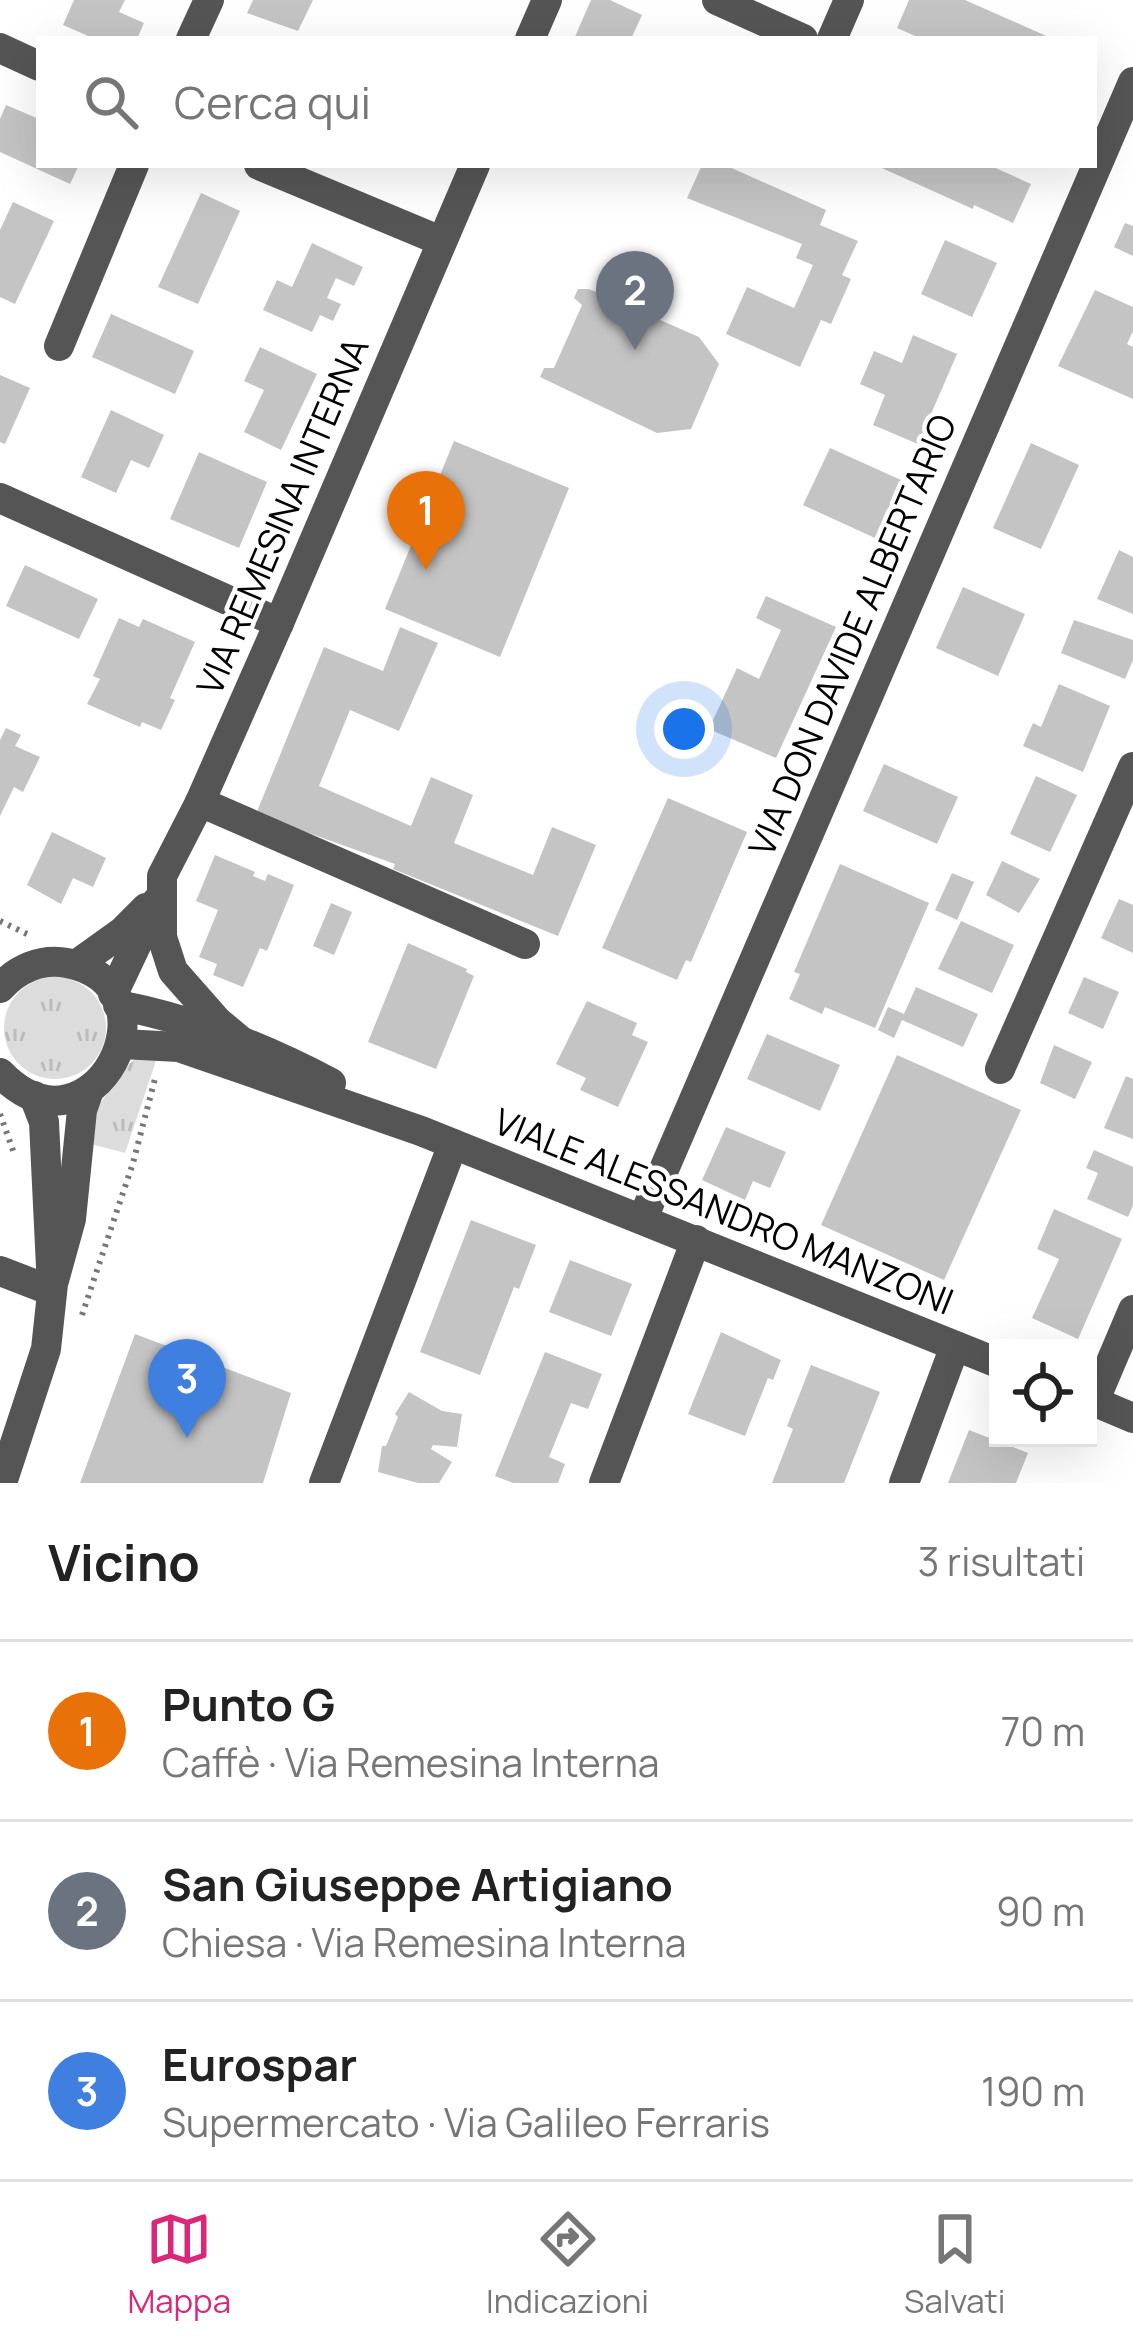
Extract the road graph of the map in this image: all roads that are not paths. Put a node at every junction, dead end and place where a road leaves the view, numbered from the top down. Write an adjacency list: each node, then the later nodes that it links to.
1 (209, 0): 5 (street)
2 (547, 0): 6 (street)
3 (717, 0): 7 (street)
4 (849, 0): 8 (street)
5 (192, 36)
6 (531, 36)
7 (796, 36)
8 (833, 36)
9 (0, 48): 10 (street)
10 (36, 65)
11 (1133, 82): 12 (street, VIA DON DAVIDE ALBERTARIO)
12 (1097, 162)
13 (133, 168): 18 (street)
14 (266, 168): 17 (street)
15 (474, 168): 17 (street, VIA REMESINA INTERNA)
16 (1094, 168): 37 (street, VIA DON DAVIDE ALBERTARIO)
17 (441, 242): 20 (street, VIA REMESINA INTERNA)
18 (58, 346)
19 (0, 498): 20 (street)
20 (279, 623): 22 (street, VIA REMESINA INTERNA)
21 (1133, 766): 31 (street)
22 (200, 802): 23 (street, VIA REMESINA INTERNA); 24 (street)
23 (159, 895): 26 (street, VIA REMESINA INTERNA); 28 (street, VIA REMESINA INTERNA); 30 (street, VIA REMESINA INTERNA)
24 (525, 944)
25 (12, 962): 26 (street); 27 (street)
26 (76, 965): 28 (street)
27 (0, 988)
28 (116, 1000): 29 (street); 30 (street, VIALE ALESSANDRO MANZONI)
29 (122, 1044): 33 (street); 35 (street, VIALE ALESSANDRO MANZONI)
30 (248, 1046): 35 (street, VIALE ALESSANDRO MANZONI)
31 (1000, 1069)
32 (0, 1073): 34 (street)
33 (89, 1090): 34 (street); 40 (street)
34 (34, 1096): 40 (street)
35 (421, 1130): 36 (street, VIALE ALESSANDRO MANZONI)
36 (453, 1144): 37 (street, VIALE ALESSANDRO MANZONI); 48 (street)
37 (643, 1218): 38 (street, VIALE ALESSANDRO MANZONI)
38 (696, 1240): 42 (street, VIALE ALESSANDRO MANZONI); 49 (street)
39 (0, 1271): 40 (street)
40 (52, 1288): 47 (street)
41 (1133, 1310): 44 (street)
42 (955, 1346): 43 (street, VIALE ALESSANDRO MANZONI); 50 (street)
43 (989, 1359)
44 (1097, 1387)
45 (1097, 1403): 46 (street)
46 (1133, 1418)
47 (2, 1483)
48 (324, 1483)
49 (604, 1483)
50 (904, 1483)

